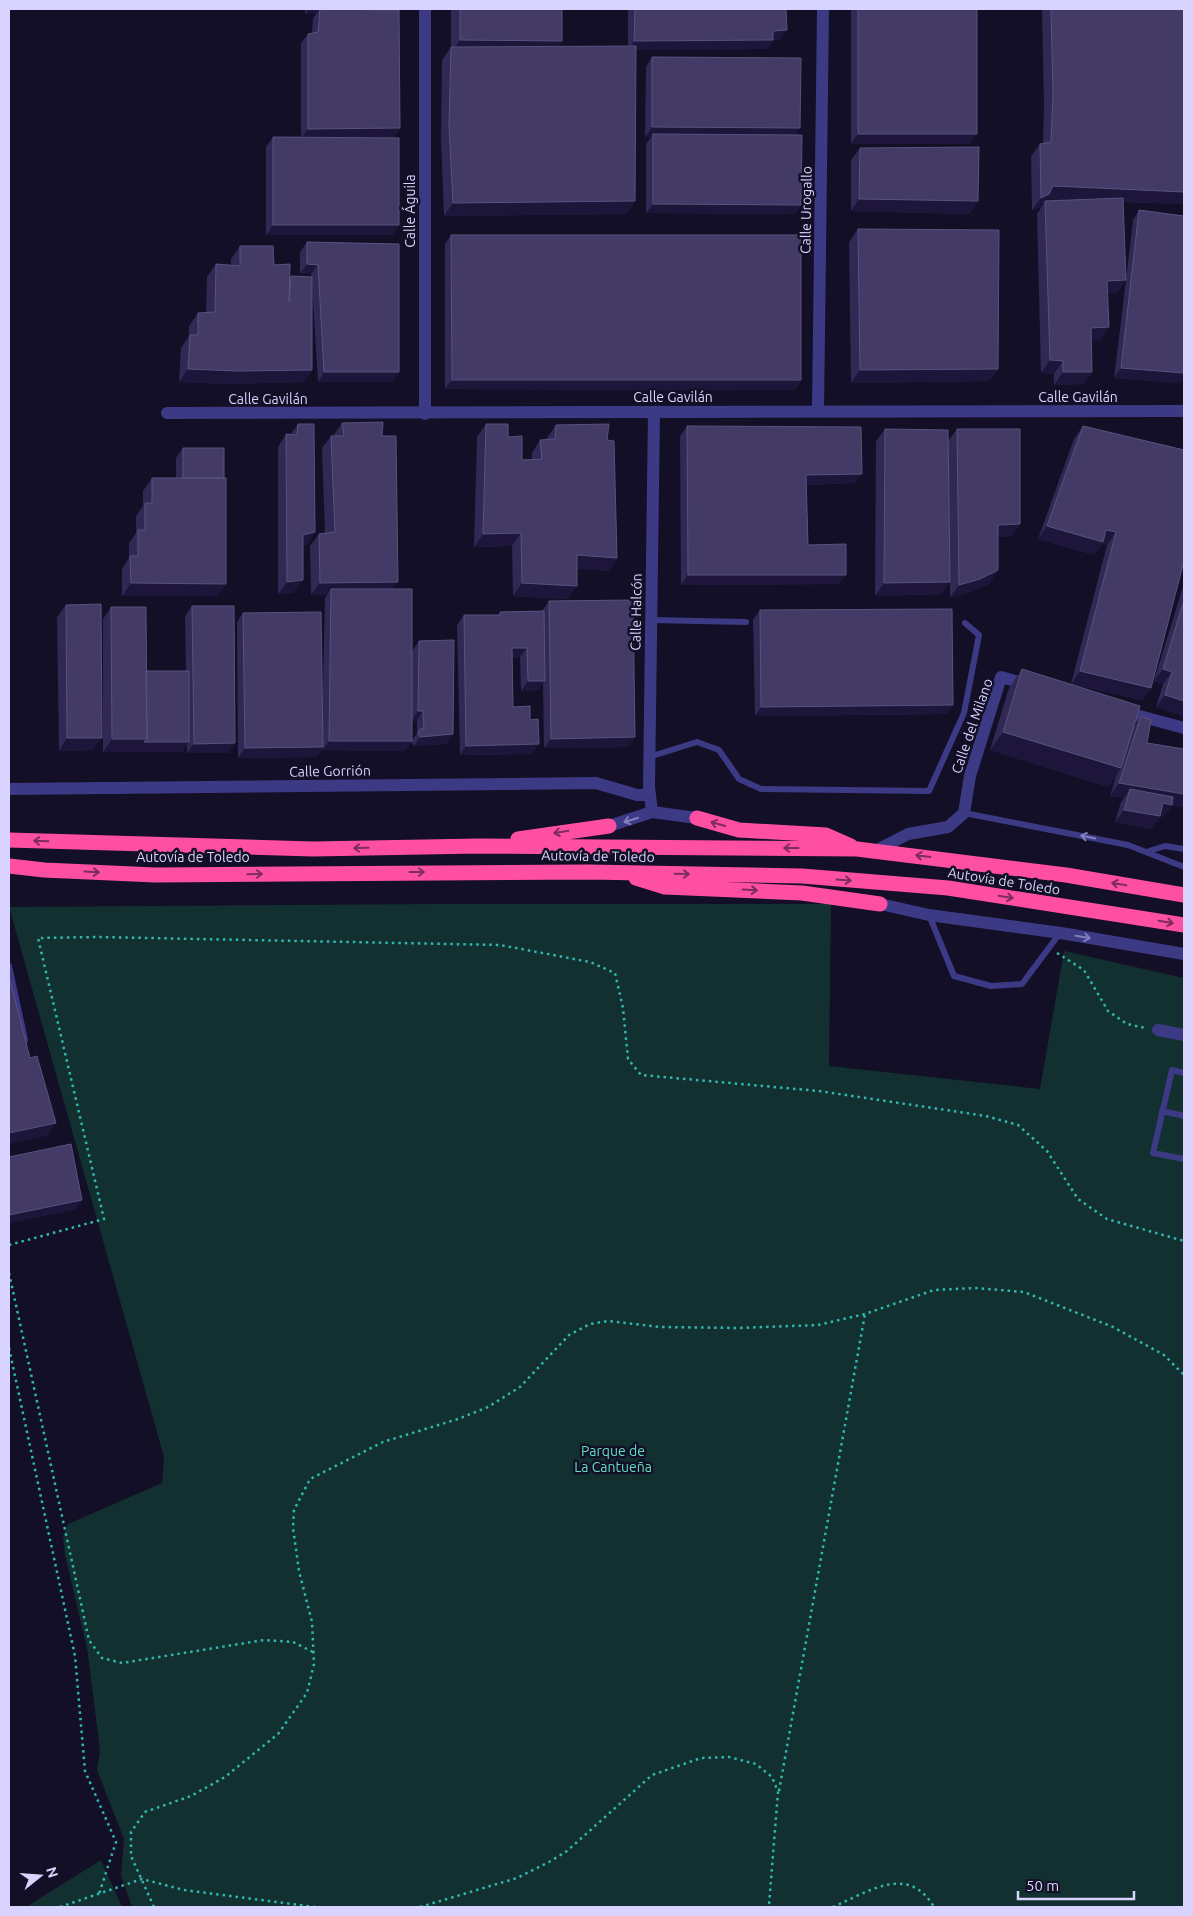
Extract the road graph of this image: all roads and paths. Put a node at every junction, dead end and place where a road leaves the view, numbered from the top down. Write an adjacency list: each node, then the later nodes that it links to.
1 (425, 9): 7 (street, Calle Águila)
2 (823, 9): 3 (street, Calle Urogallo)
3 (818, 411): 4 (street, Calle Gavilán); 5 (street, Calle Gavilán)
4 (654, 412): 7 (street, Calle Gavilán); 8 (street, Calle Halcón)
5 (1182, 412)
6 (167, 413): 7 (street, Calle Gavilán)
7 (425, 414)
8 (651, 620): 9 (lane); 14 (street, Calle Halcón)
9 (746, 622)
10 (964, 623): 14 (lane)
11 (1040, 688): 18 (street, Calle del Milano)
12 (1107, 707): 13 (street)
13 (1184, 728)
14 (649, 758): 16 (street, Calle Halcón)
15 (9, 790): 16 (street, Calle Gorrión)
16 (650, 795): 17 (street, Calle Halcón)
17 (652, 812): 19 (street); 20 (street, one-way to 20)
18 (964, 813): 25 (street); 26 (lane, one-way to 18)
19 (697, 818): 23 (highway, one-way to 19)
20 (609, 826): 22 (highway, one-way to 22)
21 (9, 840): 22 (highway, Autovía de Toledo, one-way to 21)
22 (479, 846): 23 (highway, Autovía de Toledo, one-way to 22)
23 (857, 849): 25 (highway, Autovía de Toledo)
24 (1184, 849): 26 (lane)
25 (877, 850): 30 (highway, Autovía de Toledo, one-way to 25)
26 (1149, 851): 28 (lane)
27 (9, 867): 29 (highway, Autovía de Toledo, one-way to 29)
28 (1184, 867)
29 (616, 872): 31 (highway, one-way to 31); 33 (highway, Autovía de Toledo, one-way to 33)
30 (1184, 895)
31 (880, 904): 32 (street)
32 (929, 915): 34 (street); 35 (lane)
33 (1184, 925)
34 (1061, 933): 35 (lane); 36 (street, one-way to 36)
35 (1049, 948): 38 (path)
36 (1184, 954)
37 (9, 966): 40 (lane)
38 (1158, 1030): 39 (street)
39 (1184, 1035)
40 (26, 1042)
41 (1184, 1072): 42 (lane)
42 (1162, 1111): 43 (lane); 44 (lane)
43 (1184, 1116)
44 (1184, 1159)
45 (1184, 1241): 46 (path)
46 (9, 1245)
47 (9, 1273): 51 (path)
48 (865, 1314): 50 (path); 51 (path); 52 (path)
49 (9, 1348): 54 (path)
50 (1184, 1375)
51 (313, 1653): 53 (path)
52 (778, 1792): 58 (path); 59 (path)
53 (142, 1879): 54 (path); 56 (path); 57 (path)
54 (99, 1894): 55 (path)
55 (60, 1907)
56 (154, 1907)
57 (315, 1907)
58 (420, 1907)
59 (772, 1907)
60 (833, 1907): 61 (path)
61 (934, 1907)

